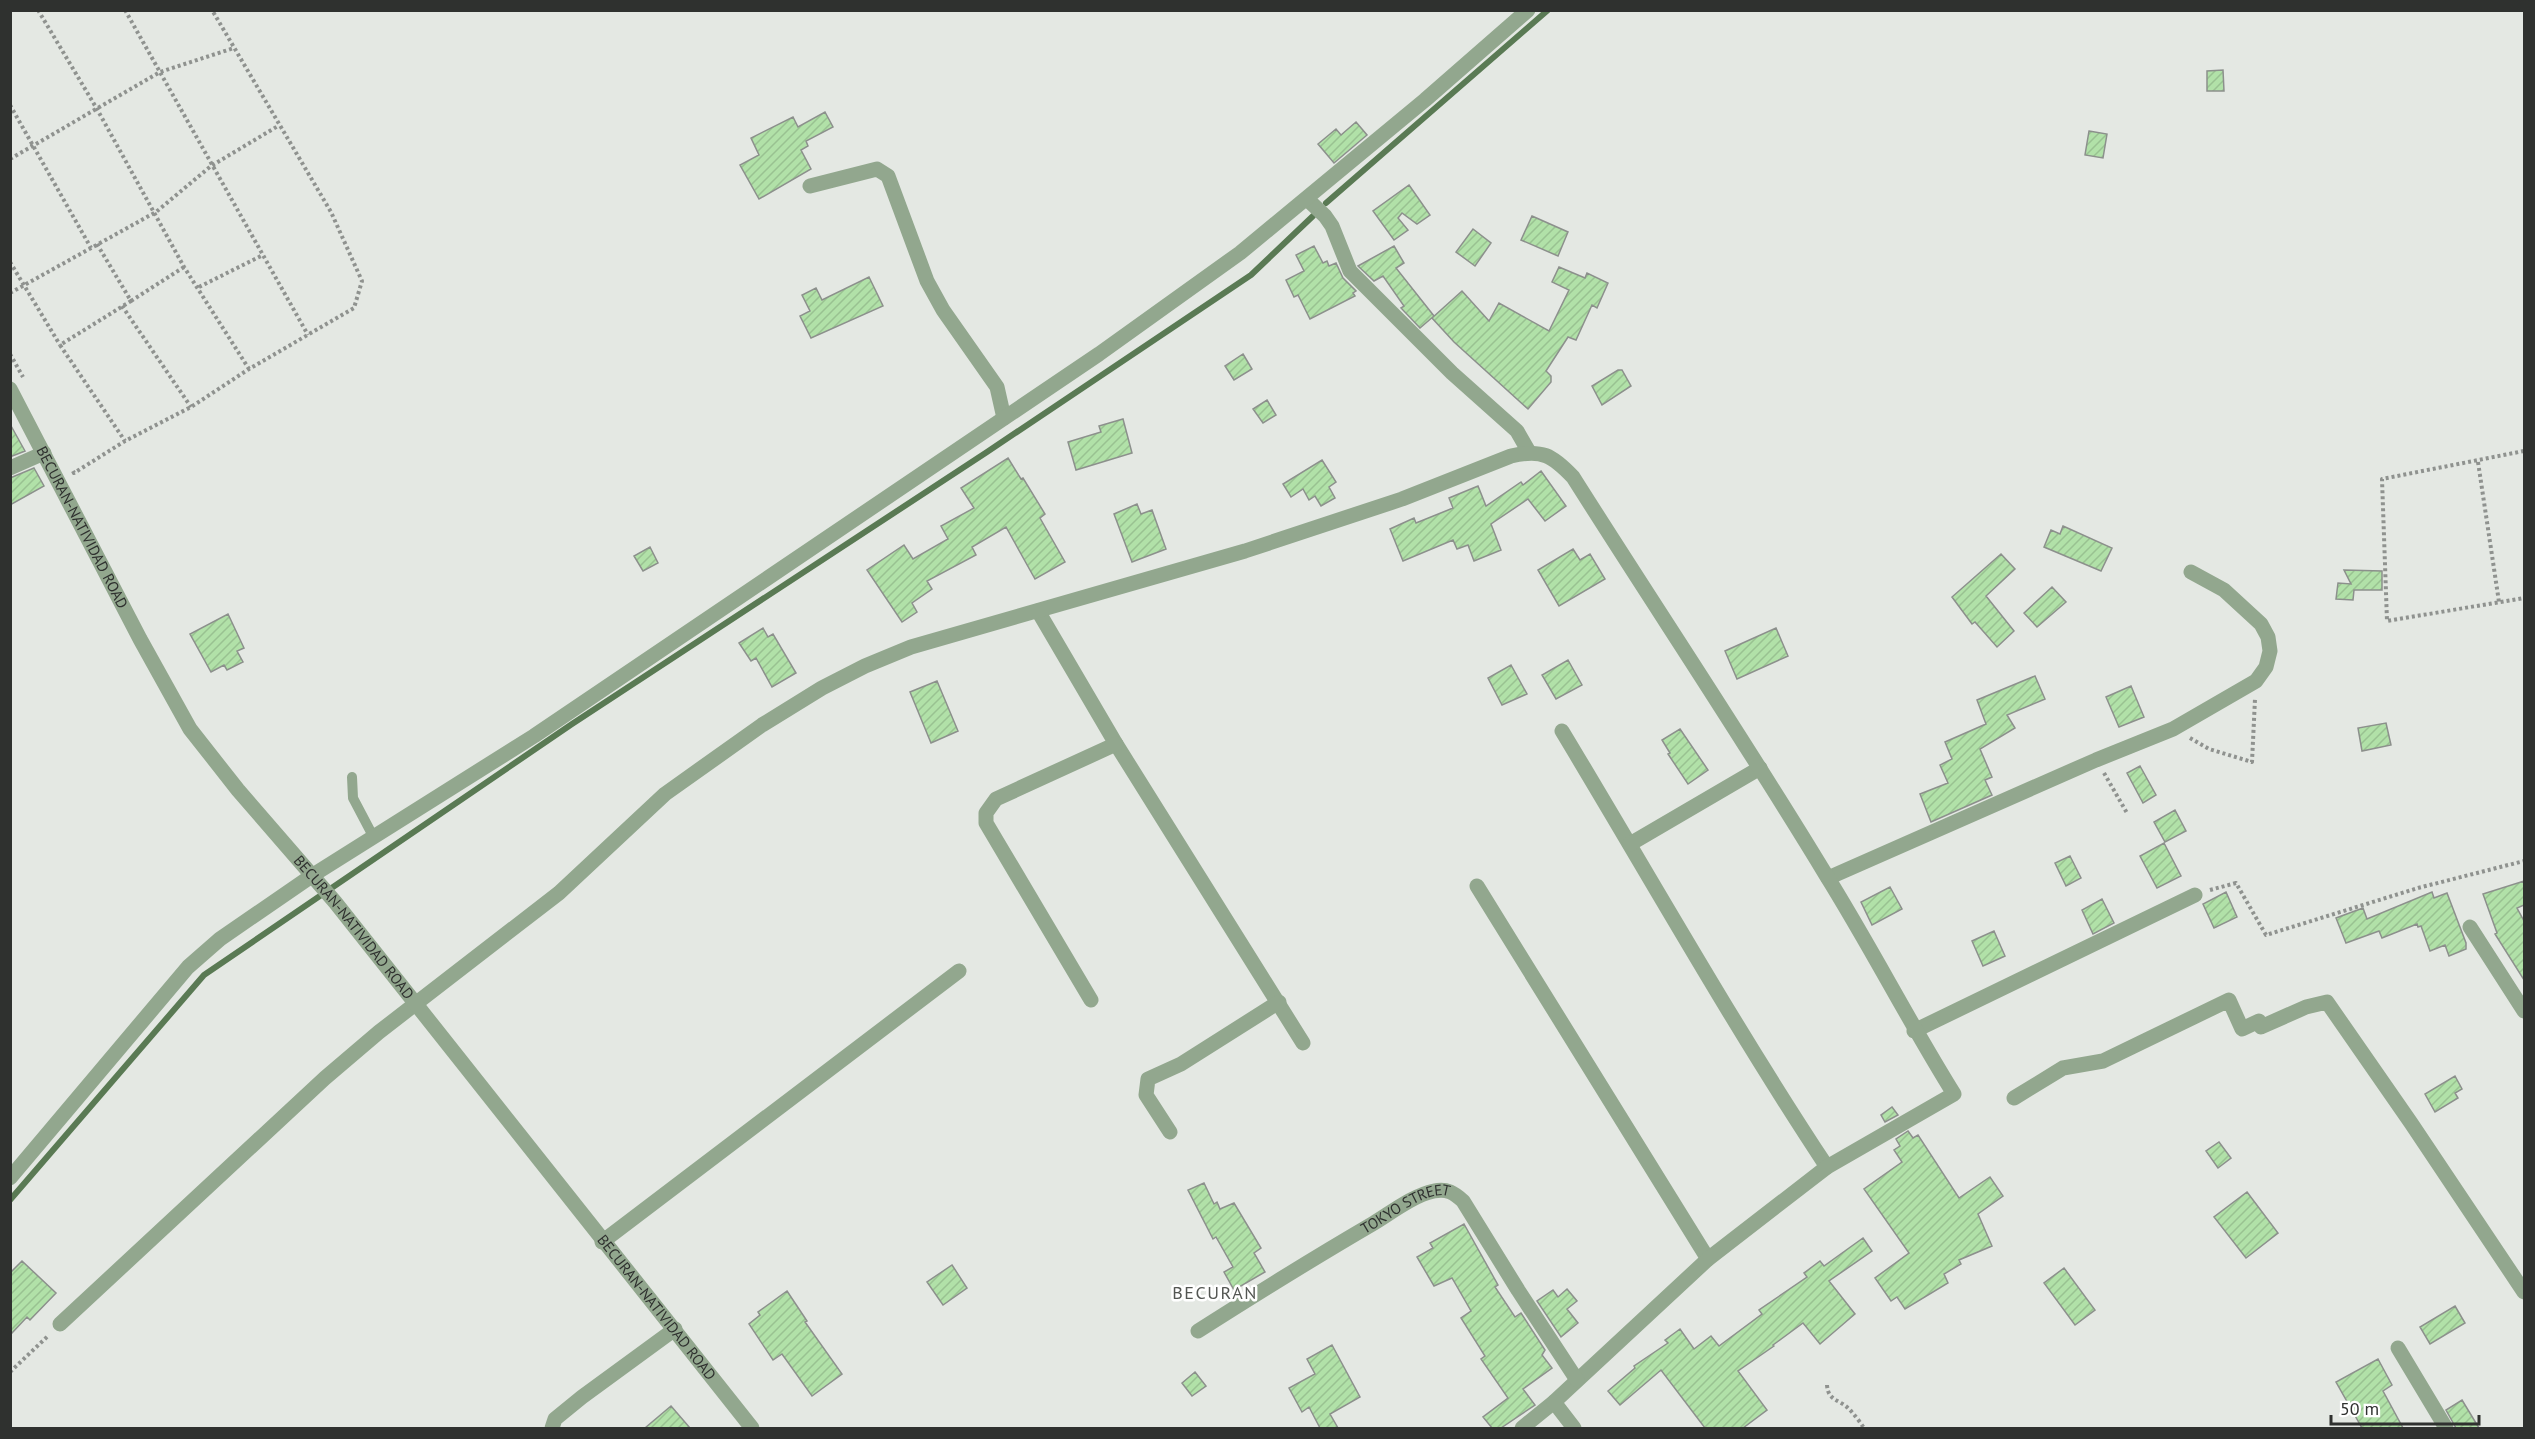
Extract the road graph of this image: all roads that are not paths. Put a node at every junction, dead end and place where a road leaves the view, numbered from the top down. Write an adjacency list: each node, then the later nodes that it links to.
1 (1528, 10): 3 (street)
2 (810, 186): 5 (street)
3 (1307, 199): 5 (street); 6 (street)
4 (10, 390): 7 (street, BECURAN-NATIVIDAD ROAD)
5 (1004, 418): 15 (street)
6 (1529, 452): 10 (street); 13 (street)
7 (44, 453): 8 (street); 18 (street, BECURAN-NATIVIDAD ROAD)
8 (10, 468)
9 (2191, 572): 17 (street)
10 (1038, 611): 12 (street); 25 (street)
11 (1562, 731): 16 (street)
12 (1116, 744): 23 (street); 24 (street)
13 (1760, 768): 16 (street); 17 (street)
14 (352, 777): 15 (lane)
15 (373, 836): 18 (street)
16 (1630, 844): 31 (street)
17 (1828, 878): 27 (street)
18 (317, 880): 25 (street, BECURAN-NATIVIDAD ROAD); 32 (street)
19 (1477, 886): 34 (street)
20 (2195, 895): 27 (street)
21 (2470, 927): 26 (street)
22 (959, 971): 33 (street)
23 (1091, 1000)
24 (1279, 1002): 28 (street); 30 (street)
25 (417, 1004): 33 (street, BECURAN-NATIVIDAD ROAD); 36 (street)
26 (2524, 1011)
27 (1914, 1031): 31 (street)
28 (1303, 1043)
29 (2014, 1098): 35 (street)
30 (1170, 1132)
31 (1827, 1167): 34 (street)
32 (10, 1178)
33 (602, 1242): 37 (street, BECURAN-NATIVIDAD ROAD)
34 (1708, 1259): 40 (street)
35 (2524, 1292)
36 (60, 1324)
37 (675, 1329): 42 (street); 44 (street, BECURAN-NATIVIDAD ROAD)
38 (1198, 1331): 40 (street, TOKYO STREET)
39 (2398, 1348): 47 (street)
40 (1577, 1380): 41 (street)
41 (1554, 1402): 45 (street); 46 (street)
42 (554, 1424): 43 (street)
43 (542, 1428)
44 (752, 1428)
45 (1522, 1428)
46 (1574, 1428)
47 (2446, 1428)

